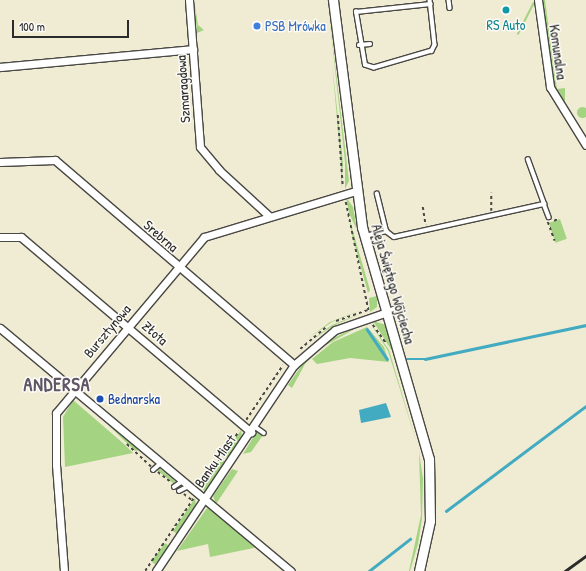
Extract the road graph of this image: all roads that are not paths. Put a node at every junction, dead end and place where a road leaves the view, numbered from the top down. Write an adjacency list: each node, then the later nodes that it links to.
1 (189, 0): 9 (street, Szmaragdowa)
2 (333, 0): 14 (street, Aleja Świętego Wojciecha)
3 (449, 0): 6 (lane)
4 (538, 0): 11 (street, Komunalna)
5 (430, 2): 8 (lane); 8 (lane)
6 (450, 8)
7 (370, 44): 8 (lane)
8 (359, 45)
9 (193, 49): 10 (street); 17 (street, Szmaragdowa)
10 (0, 67)
11 (586, 145)
12 (528, 160): 16 (lane)
13 (0, 162): 22 (street, Srebrna)
14 (355, 191): 17 (street); 20 (street, Aleja Świętego Wojciecha)
15 (378, 194): 19 (lane)
16 (544, 204): 18 (lane); 19 (lane)
17 (268, 215): 22 (street, Bursztynowa)
18 (549, 217)
19 (386, 231): 20 (lane)
20 (364, 236): 24 (street, Aleja Świętego Wojciecha)
21 (0, 237): 25 (street, Złota)
22 (177, 268): 25 (street, Bursztynowa); 27 (street, Srebrna)
23 (399, 308): 24 (street, Banku Miast)
24 (386, 312): 27 (street, Banku Miast); 41 (street, Aleja Świętego Wojciecha)
25 (128, 327): 28 (street, Bursztynowa); 29 (street, Złota)
26 (0, 328): 28 (street)
27 (294, 366): 29 (street, Banku Miast)
28 (74, 390): 31 (street); 38 (street, Bursztynowa)
29 (253, 429): 30 (lane); 37 (street, Banku Miast)
30 (264, 433)
31 (161, 463): 32 (lane); 33 (street)
32 (153, 470)
33 (183, 482): 34 (street); 35 (lane)
34 (189, 486): 36 (lane); 37 (street)
35 (174, 487)
36 (179, 491)
37 (203, 499): 39 (street, Banku Miast); 40 (street)
38 (64, 571)
39 (156, 571)
40 (291, 571)
41 (419, 571)

